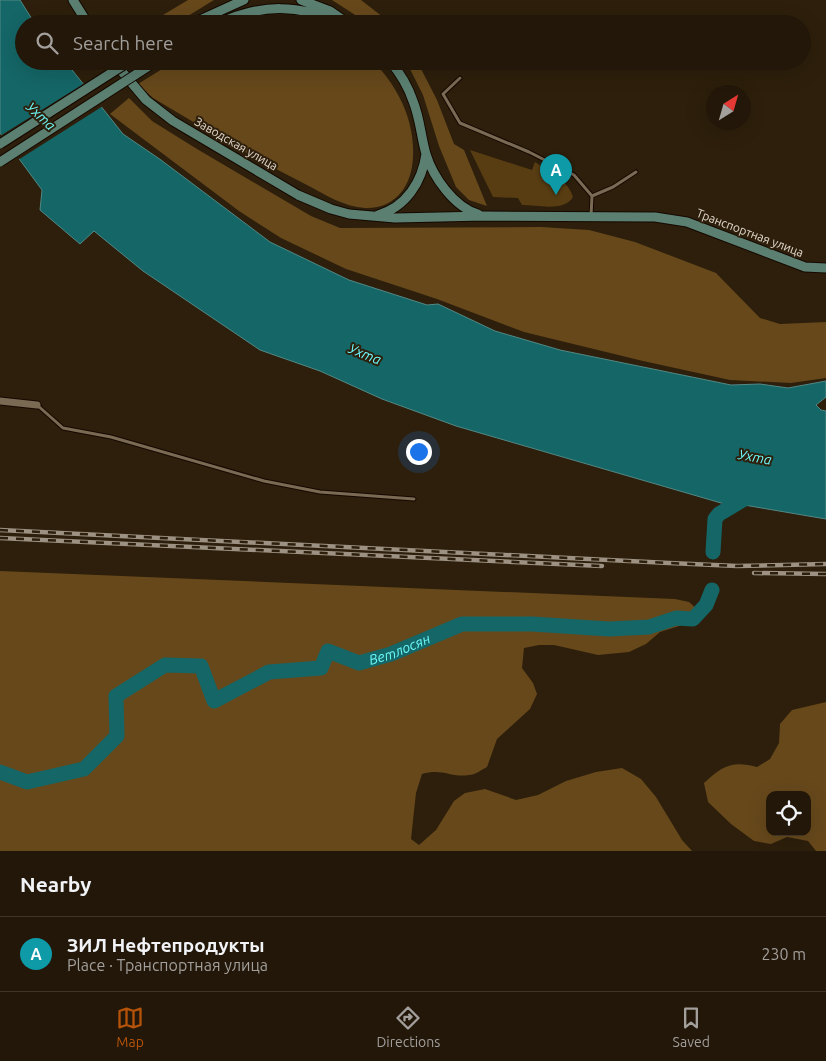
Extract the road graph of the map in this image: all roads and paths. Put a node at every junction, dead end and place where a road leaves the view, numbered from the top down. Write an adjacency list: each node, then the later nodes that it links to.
1 (73, 0): 4 (street)
2 (244, 0): 5 (street)
3 (301, 0): 8 (street)
4 (82, 15)
5 (211, 15)
6 (242, 15): 7 (street)
7 (318, 15)
8 (336, 15)
9 (116, 70): 14 (street, bridge)
10 (121, 70): 19 (street, Заводская улица)
11 (142, 70): 16 (street, bridge)
12 (397, 70): 15 (street)
13 (460, 78): 18 (lane)
14 (0, 144)
15 (426, 154): 19 (street); 20 (street)
16 (0, 162)
17 (636, 172): 18 (lane)
18 (592, 196): 21 (lane)
19 (367, 216): 20 (street, Заводская улица)
20 (485, 216): 21 (street, Транспортная улица)
21 (591, 216): 22 (street, Транспортная улица)
22 (826, 268)
23 (0, 400): 24 (street)
24 (37, 405): 25 (lane)
25 (414, 499)

